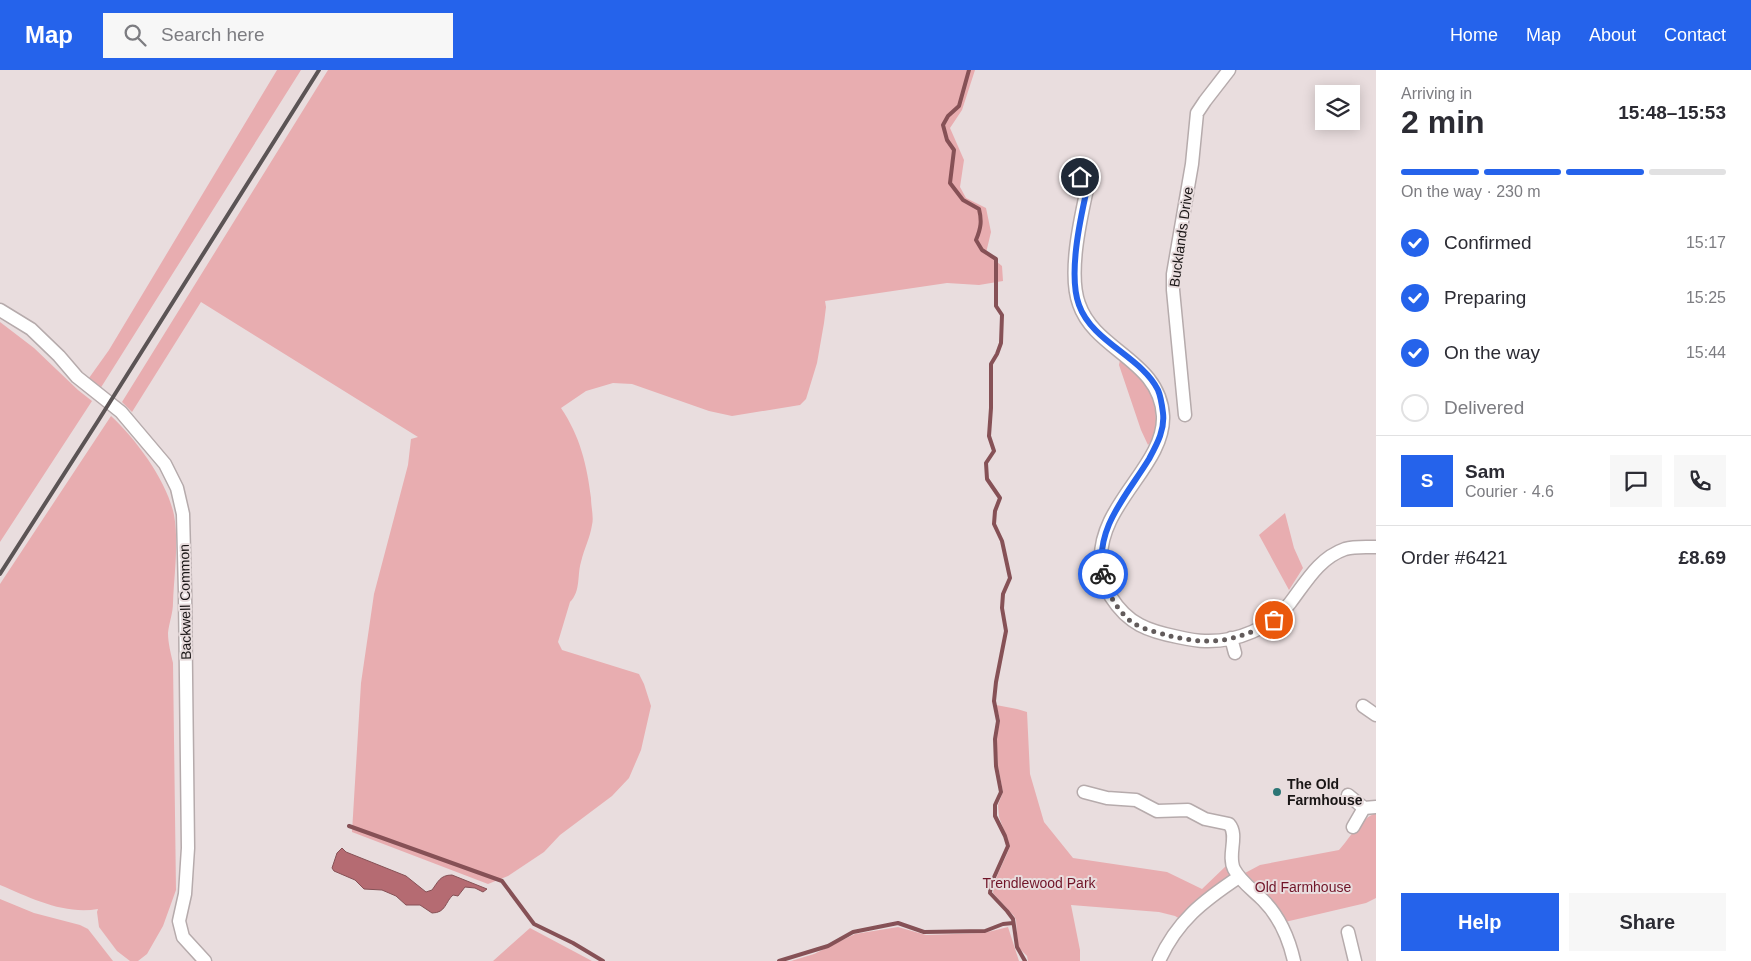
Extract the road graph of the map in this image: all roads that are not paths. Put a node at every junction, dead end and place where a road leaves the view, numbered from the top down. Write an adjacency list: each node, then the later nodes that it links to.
1 (1229, 70): 4 (street, Bucklands Drive)
2 (1074, 164): 6 (street)
3 (0, 310): 16 (street, Backwell Common)
4 (1185, 415)
5 (1376, 547): 6 (street)
6 (1231, 638): 7 (street)
7 (1235, 653)
8 (1363, 706): 9 (street)
9 (1376, 715)
10 (1084, 792): 14 (street)
11 (1348, 796): 12 (street)
12 (1370, 808): 13 (street)
13 (1353, 827)
14 (1239, 877): 17 (street); 18 (street)
15 (1348, 932): 19 (street)
16 (205, 961)
17 (1159, 961)
18 (1294, 961)
19 (1355, 961)

